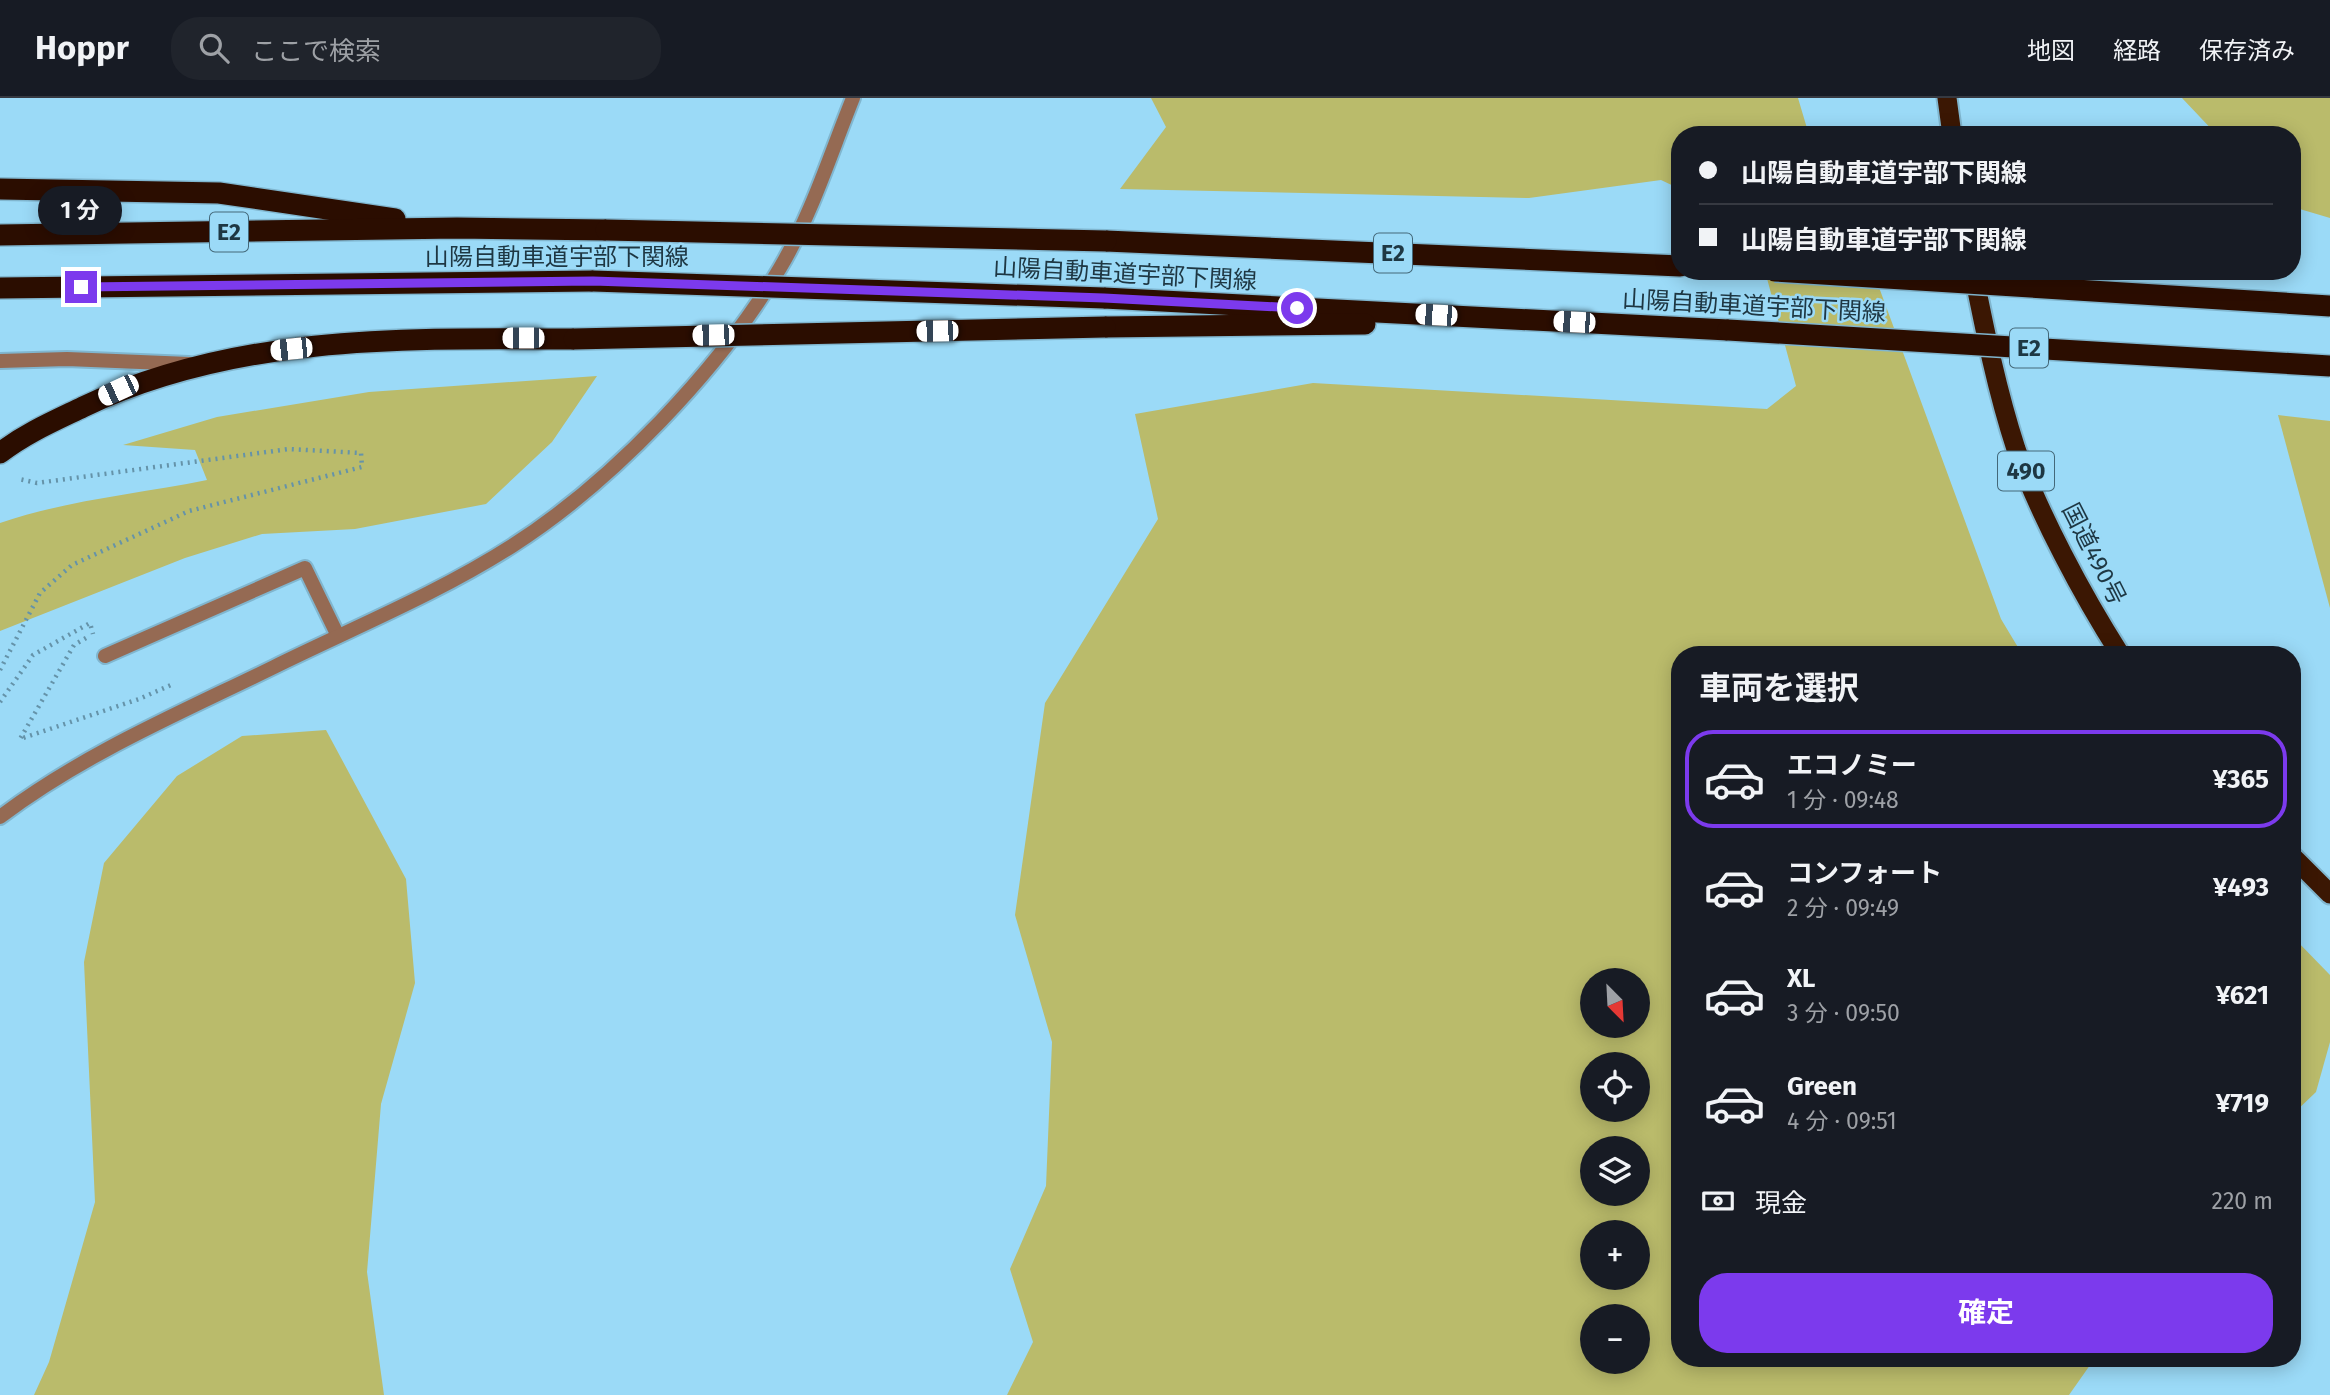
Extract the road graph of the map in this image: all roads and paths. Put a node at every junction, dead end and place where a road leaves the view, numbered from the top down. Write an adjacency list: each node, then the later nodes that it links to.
1 (853, 98): 18 (street)
2 (1947, 98): 3 (highway)
3 (1951, 126)
4 (0, 189): 5 (highway)
5 (457, 229): 6 (highway, 山陽自動車道宇部下関線 / E2); 7 (highway, 山陽自動車道宇部下関線 / E2, bridge)
6 (0, 235)
7 (1671, 266)
8 (1918, 280): 11 (highway, 山陽自動車道宇部下関線, bridge)
9 (1975, 280): 19 (highway, 国道490号 / 490)
10 (0, 288): 12 (highway, 山陽自動車道宇部下関線 / E2, bridge)
11 (2330, 306)
12 (1574, 322): 14 (highway, bridge); 15 (highway, 山陽自動車道宇部下関線 / E2, bridge)
13 (0, 361): 14 (street)
14 (198, 364): 16 (highway)
15 (2330, 366)
16 (0, 453)
17 (19, 479): 21 (path)
18 (338, 636): 20 (street); 22 (street)
19 (2115, 646)
20 (104, 656)
21 (0, 670)
22 (0, 817)
23 (2301, 865): 24 (highway)
24 (2330, 894)

